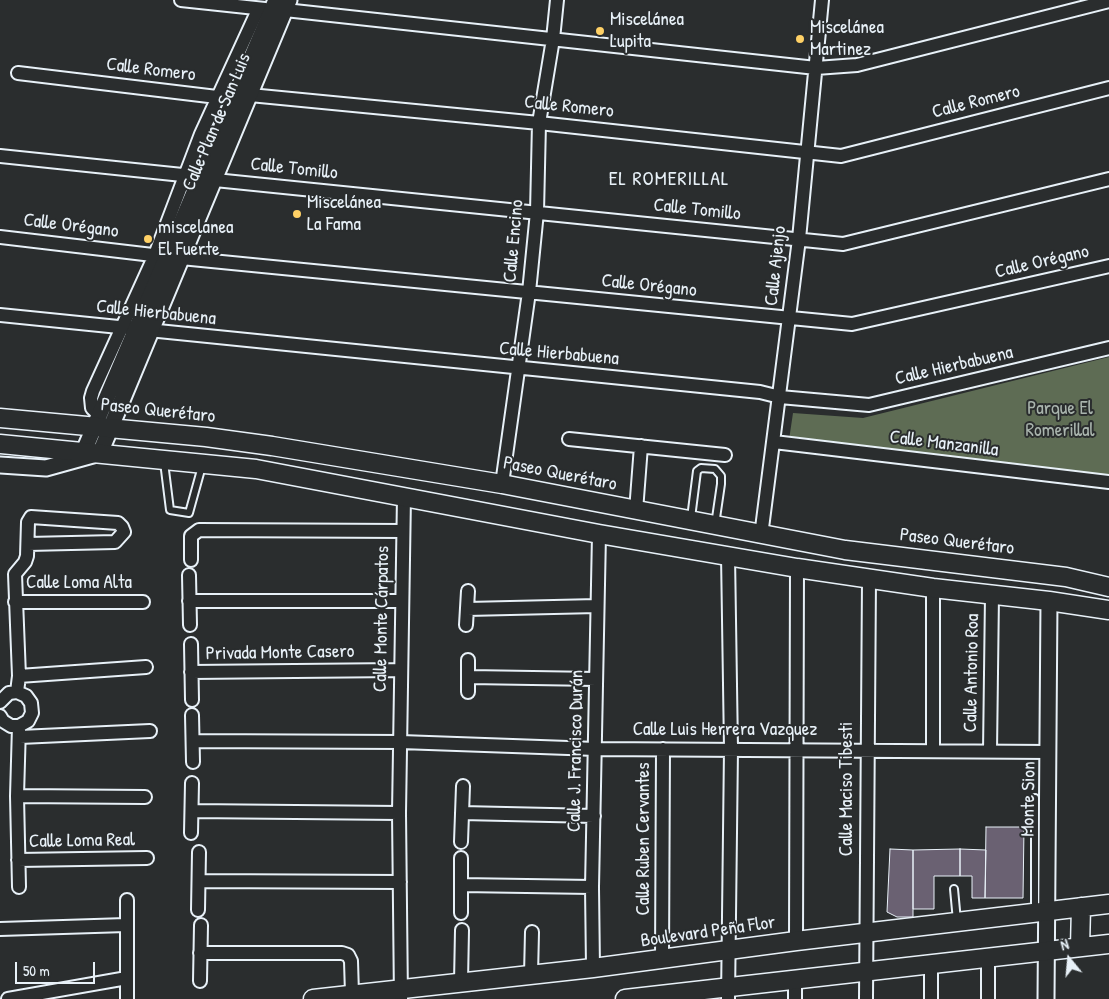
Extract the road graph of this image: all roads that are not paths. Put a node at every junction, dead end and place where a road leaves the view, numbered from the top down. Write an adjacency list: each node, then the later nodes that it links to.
1 (182, 0): 5 (street)
2 (557, 0): 6 (street, Calle Encino)
3 (822, 0): 7 (street, Calle Ajenjo)
4 (1109, 0): 7 (street)
5 (276, 6): 6 (street); 10 (street, Calle Plan de San Luis); 11 (street)
6 (553, 39): 7 (street); 12 (street, Calle Encino)
7 (816, 68): 13 (street, Calle Ajenjo)
8 (18, 73): 11 (street, Calle Romero)
9 (1109, 88): 13 (street, Calle Romero)
10 (243, 95): 11 (street, Calle Romero); 12 (street, Calle Romero); 16 (street, Calle Plan de San Luis)
11 (217, 97): 15 (street)
12 (539, 123): 13 (street, Calle Romero); 18 (street, Calle Encino)
13 (806, 153): 20 (street, Calle Ajenjo)
14 (0, 156): 15 (street, Calle Tomillo)
15 (186, 174): 16 (street, Calle Tomillo); 21 (street)
16 (208, 179): 18 (street, Calle Tomillo); 21 (street, Calle Plan de San Luis)
17 (1109, 179): 20 (street, Calle Tomillo)
18 (537, 212): 20 (street, Calle Tomillo); 23 (street, Calle Encino)
19 (0, 237): 21 (street, Calle Orégano)
20 (799, 239): 25 (street, Calle Ajenjo)
21 (168, 257): 23 (street, Calle Orégano); 26 (street, Calle Plan de San Luis); 26 (street)
22 (1109, 266): 25 (street, Calle Orégano)
23 (528, 292): 25 (street, Calle Orégano); 28 (street, Calle Encino)
24 (0, 315): 26 (street, Calle Hierbabuena)
25 (789, 319): 29 (street, Calle Ajenjo)
26 (136, 330): 28 (street, Calle Hierbabuena); 31 (street, Calle Plan de San Luis); 31 (street)
27 (1109, 348): 29 (street, Calle Hierbabuena)
28 (518, 369): 29 (street, Calle Hierbabuena); 42 (street, Calle Encino)
29 (780, 397): 33 (street, Calle Ajenjo)
30 (0, 418): 31 (main road, Paseo Querétaro)
31 (101, 422): 36 (street, Calle Plan de San Luis); 42 (main road, Paseo Querétaro)
32 (569, 438): 35 (street)
33 (774, 442): 41 (street, Calle Manzanilla); 49 (street, Calle Ajenjo)
34 (0, 444): 36 (main road)
35 (641, 446): 37 (street); 44 (street)
36 (92, 452): 38 (main road); 40 (street)
37 (725, 455)
38 (163, 458): 39 (main road); 39 (lane)
39 (203, 463): 43 (main road)
40 (0, 465)
41 (1109, 482)
42 (502, 484): 44 (main road, Paseo Querétaro)
43 (404, 496): 47 (street, Calle Monte Cárpatos); 48 (main road)
44 (636, 511): 45 (main road, Paseo Querétaro)
45 (690, 522): 46 (main road, Paseo Querétaro); 46 (lane)
46 (715, 527): 49 (main road, Paseo Querétaro)
47 (402, 531): 53 (street); 64 (street, Calle Monte Cárpatos)
48 (599, 534): 52 (main road); 67 (street, Calle J. Francisco Durán)
49 (761, 536): 51 (main road, Paseo Querétaro)
50 (28, 544): 50 (street); 65 (street)
51 (845, 550): 56 (main road); 58 (main road, Paseo Querétaro)
52 (728, 555): 54 (main road); 92 (street)
53 (191, 560)
54 (796, 568): 56 (main road); 93 (street)
55 (189, 575): 63 (street)
56 (840, 575): 57 (main road)
57 (869, 579): 59 (main road); 94 (street, Calle Maciso Tibesti)
58 (1109, 587)
59 (933, 588): 61 (main road); 95 (street)
60 (468, 591): 68 (street)
61 (992, 595): 62 (main road); 96 (street, Calle Antonio Roa)
62 (1049, 600): 69 (main road); 97 (street, Monte Sion)
63 (189, 601): 64 (street); 70 (street)
64 (401, 601): 75 (street, Calle Monte Cárpatos)
65 (15, 602): 66 (street, Calle Loma Alta); 77 (street)
66 (144, 602)
67 (597, 606): 68 (street); 79 (street, Calle J. Francisco Durán)
68 (467, 609): 71 (street)
69 (1109, 610)
70 (190, 625)
71 (466, 625)
72 (191, 644): 76 (street, Privada Monte Casero)
73 (468, 660): 78 (street)
74 (146, 667): 77 (street)
75 (399, 670): 76 (street, Privada Monte Casero); 89 (street, Calle Monte Cárpatos)
76 (191, 672): 82 (street, Privada Monte Casero)
77 (19, 676): 80 (street)
78 (469, 678): 79 (street); 81 (street)
79 (596, 679): 90 (street, Calle J. Francisco Durán)
80 (17, 692): 83 (street); 87 (street)
81 (468, 692)
82 (192, 700)
83 (0, 702)
84 (192, 715): 88 (street)
85 (0, 716): 87 (street)
86 (150, 731): 87 (street)
87 (20, 732): 101 (street)
88 (193, 741): 89 (street); 98 (street)
89 (401, 742): 90 (street, Calle Luis Herrera Vazquez); 105 (street, Calle Monte Cárpatos)
90 (596, 749): 91 (street, Calle Luis Herrera Vazquez); 107 (street, Calle J. Francisco Durán)
91 (663, 749): 92 (street, Calle Luis Herrera Vazquez); 140 (street, Calle Ruben Cervantes)
92 (730, 749): 93 (street, Calle Luis Herrera Vazquez); 136 (street)
93 (797, 750): 94 (street, Calle Luis Herrera Vazquez); 133 (street)
94 (866, 750): 95 (street, Calle Luis Herrera Vazquez); 132 (street, Calle Maciso Tibesti)
95 (933, 750): 96 (street, Calle Luis Herrera Vazquez)
96 (990, 751): 97 (street, Calle Luis Herrera Vazquez)
97 (1049, 752): 124 (street, Monte Sion)
98 (193, 762)
99 (192, 783): 104 (street)
100 (462, 786): 106 (street)
101 (17, 796): 102 (street); 113 (street)
102 (145, 797)
103 (1035, 798): 124 (lane)
104 (192, 811): 105 (street); 108 (street)
105 (398, 813): 115 (street, Calle Monte Cárpatos)
106 (462, 814): 107 (street); 109 (street)
107 (594, 816): 118 (street, Calle J. Francisco Durán)
108 (191, 834)
109 (461, 842)
110 (199, 852): 114 (street)
111 (147, 858): 113 (street, Calle Loma Real)
112 (461, 858): 116 (street)
113 (18, 860): 117 (street)
114 (199, 881): 115 (street); 123 (street)
115 (400, 882): 151 (street, Calle Monte Cárpatos)
116 (461, 885): 118 (street); 125 (street)
117 (19, 887)
118 (592, 887): 142 (street, Calle J. Francisco Durán)
119 (954, 889): 126 (lane)
120 (127, 900): 127 (street)
121 (1109, 904): 122 (main road, Boulevard Peña Flor)
122 (1081, 907): 124 (main road, Boulevard Peña Flor); 135 (main road)
123 (198, 910)
124 (1041, 911): 126 (main road, Boulevard Peña Flor); 137 (street, Monte Sion)
125 (462, 913)
126 (957, 922): 132 (main road, Boulevard Peña Flor)
127 (126, 925): 129 (street); 145 (street)
128 (201, 925): 138 (street)
129 (0, 929)
130 (462, 930): 148 (street)
131 (532, 932): 144 (street)
132 (865, 933): 133 (main road, Boulevard Peña Flor); 143 (street, Calle Maciso Tibesti)
133 (796, 941): 136 (main road, Boulevard Peña Flor)
134 (1109, 944): 135 (main road)
135 (1080, 947): 137 (main road)
136 (728, 951): 140 (main road, Boulevard Peña Flor); 149 (street)
137 (1047, 951): 139 (main road); 161 (street, Monte Sion)
138 (200, 953): 147 (street); 150 (street)
139 (988, 958): 141 (main road); 160 (street)
140 (662, 960): 142 (main road, Boulevard Peña Flor)
141 (931, 964): 143 (main road); 159 (street)
142 (593, 968): 144 (main road, Boulevard Peña Flor)
143 (865, 972): 146 (main road); 158 (street, Calle Maciso Tibesti)
144 (531, 975): 148 (main road, Boulevard Peña Flor)
145 (126, 978): 153 (street); 154 (street)
146 (794, 978): 149 (main road); 157 (street)
147 (200, 981)
148 (461, 982): 151 (main road, Boulevard Peña Flor)
149 (728, 993): 152 (main road)
150 (352, 994): 151 (main road, Boulevard Peña Flor); 155 (main road, Boulevard Peña Flor)
151 (401, 994)
152 (661, 997): 156 (main road)
153 (8, 999)
154 (127, 999)
155 (313, 999)
156 (625, 999)
157 (795, 999)
158 (866, 999)
159 (931, 999)
160 (988, 999)
161 (1046, 999)

